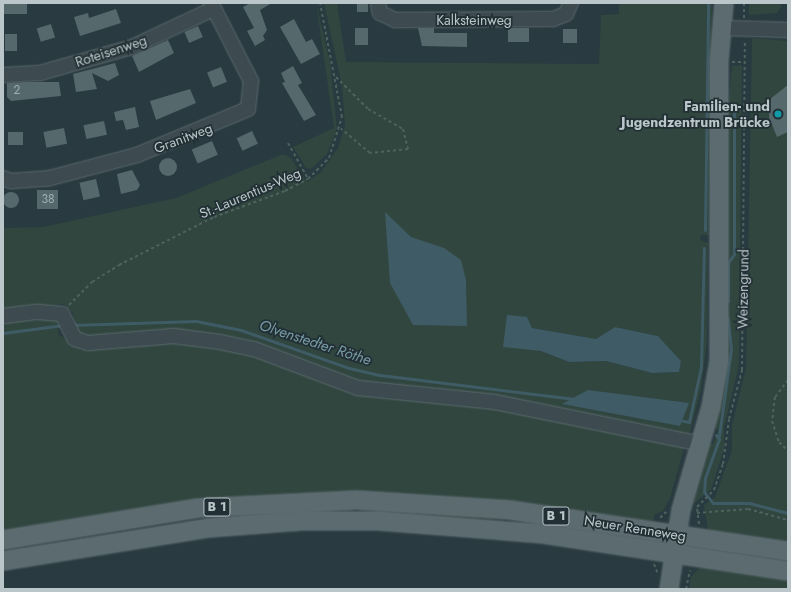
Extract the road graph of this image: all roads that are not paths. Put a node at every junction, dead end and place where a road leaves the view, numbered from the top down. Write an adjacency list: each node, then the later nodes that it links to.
1 (378, 3): 2 (street, Kalksteinweg)
2 (571, 3)
3 (724, 3): 6 (main road, Weizengrund)
4 (212, 6): 7 (street, Roteisenweg); 8 (street, Granitweg)
5 (787, 27): 6 (street)
6 (724, 28): 10 (main road, Weizengrund)
7 (3, 75)
8 (3, 178)
9 (3, 316): 10 (street)
10 (701, 444): 11 (main road, Weizengrund)
11 (677, 534): 12 (main road, Neuer Renneweg / B 1); 13 (main road, Neuer Renneweg / B 1); 14 (main road, Weizengrund)
12 (3, 540)
13 (788, 551)
14 (674, 554): 15 (main road, Neuer Renneweg / B 1); 16 (main road, Neuer Renneweg / B 1); 17 (main road, Weizengrund)
15 (3, 561)
16 (788, 571)
17 (669, 589)

